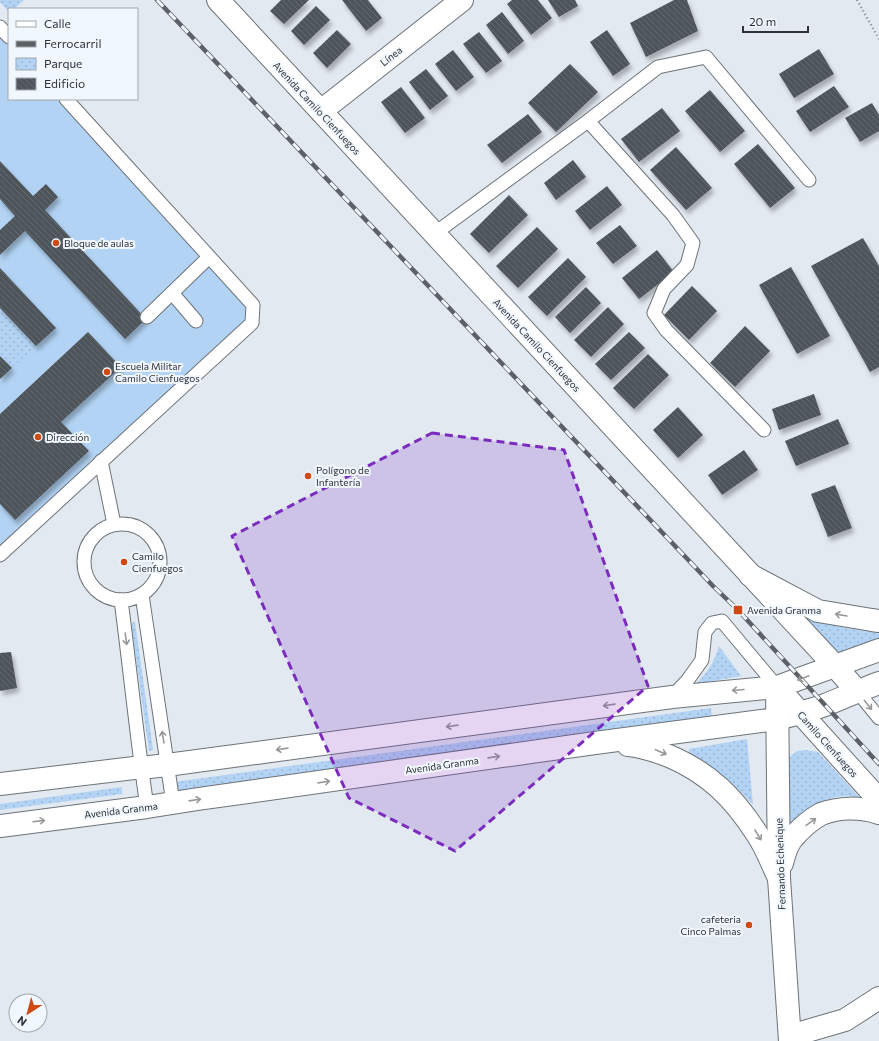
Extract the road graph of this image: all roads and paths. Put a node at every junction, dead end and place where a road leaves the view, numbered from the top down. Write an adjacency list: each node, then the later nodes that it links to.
1 (218, 0): 8 (main road, Avenida Camilo Cienfuegos)
2 (462, 0): 8 (main road, Línea)
3 (857, 0): 6 (path)
4 (0, 27): 5 (lane)
5 (8, 36)
6 (879, 39)
7 (67, 100): 12 (lane)
8 (321, 111): 11 (main road, Avenida Camilo Cienfuegos)
9 (588, 121): 10 (lane); 11 (lane); 16 (lane)
10 (809, 180)
11 (434, 234): 20 (main road, Avenida Camilo Cienfuegos)
12 (209, 257): 13 (lane); 17 (lane)
13 (172, 293): 14 (lane); 15 (lane)
14 (147, 317)
15 (196, 320)
16 (764, 430)
17 (101, 461): 18 (lane); 19 (lane)
18 (114, 524): 21 (lane); 22 (lane)
19 (0, 555)
20 (750, 575): 23 (main road, one-way to 20); 25 (main road, Avenida Camilo Cienfuegos)
21 (142, 595): 22 (lane); 34 (lane, one-way to 21)
22 (120, 600): 35 (lane, one-way to 35)
23 (879, 621)
24 (879, 650): 25 (main road)
25 (835, 666): 27 (main road, one-way to 27); 28 (main road, Avenida Camilo Cienfuegos)
26 (879, 683): 28 (main road, Avenida Granma)
27 (777, 687): 29 (main road, one-way to 29); 29 (lane); 30 (main road, Camilo Cienfuegos); 32 (main road, Fernando Echenique)
28 (857, 691): 30 (main road, Avenida Granma); 31 (lane, one-way to 31)
29 (672, 697): 34 (main road, one-way to 34)
30 (800, 713): 32 (main road, Avenida Granma); 37 (main road, Camilo Cienfuegos)
31 (879, 718)
32 (777, 719): 33 (main road, Avenida Granma); 42 (main road, Fernando Echenique)
33 (595, 743): 38 (main road, Avenida Granma, one-way to 33); 42 (main road, one-way to 42)
34 (167, 765): 35 (main road); 38 (lane)
35 (141, 768): 36 (main road); 39 (lane)
36 (0, 784)
37 (879, 800)
38 (173, 803): 39 (main road, Avenida Granma)
39 (147, 808): 41 (main road, Avenida Granma, one-way to 39)
40 (879, 813): 42 (main road, one-way to 40)
41 (0, 826)
42 (779, 878): 44 (main road, Fernando Echenique)
43 (879, 998): 44 (main road)
44 (790, 1039)

